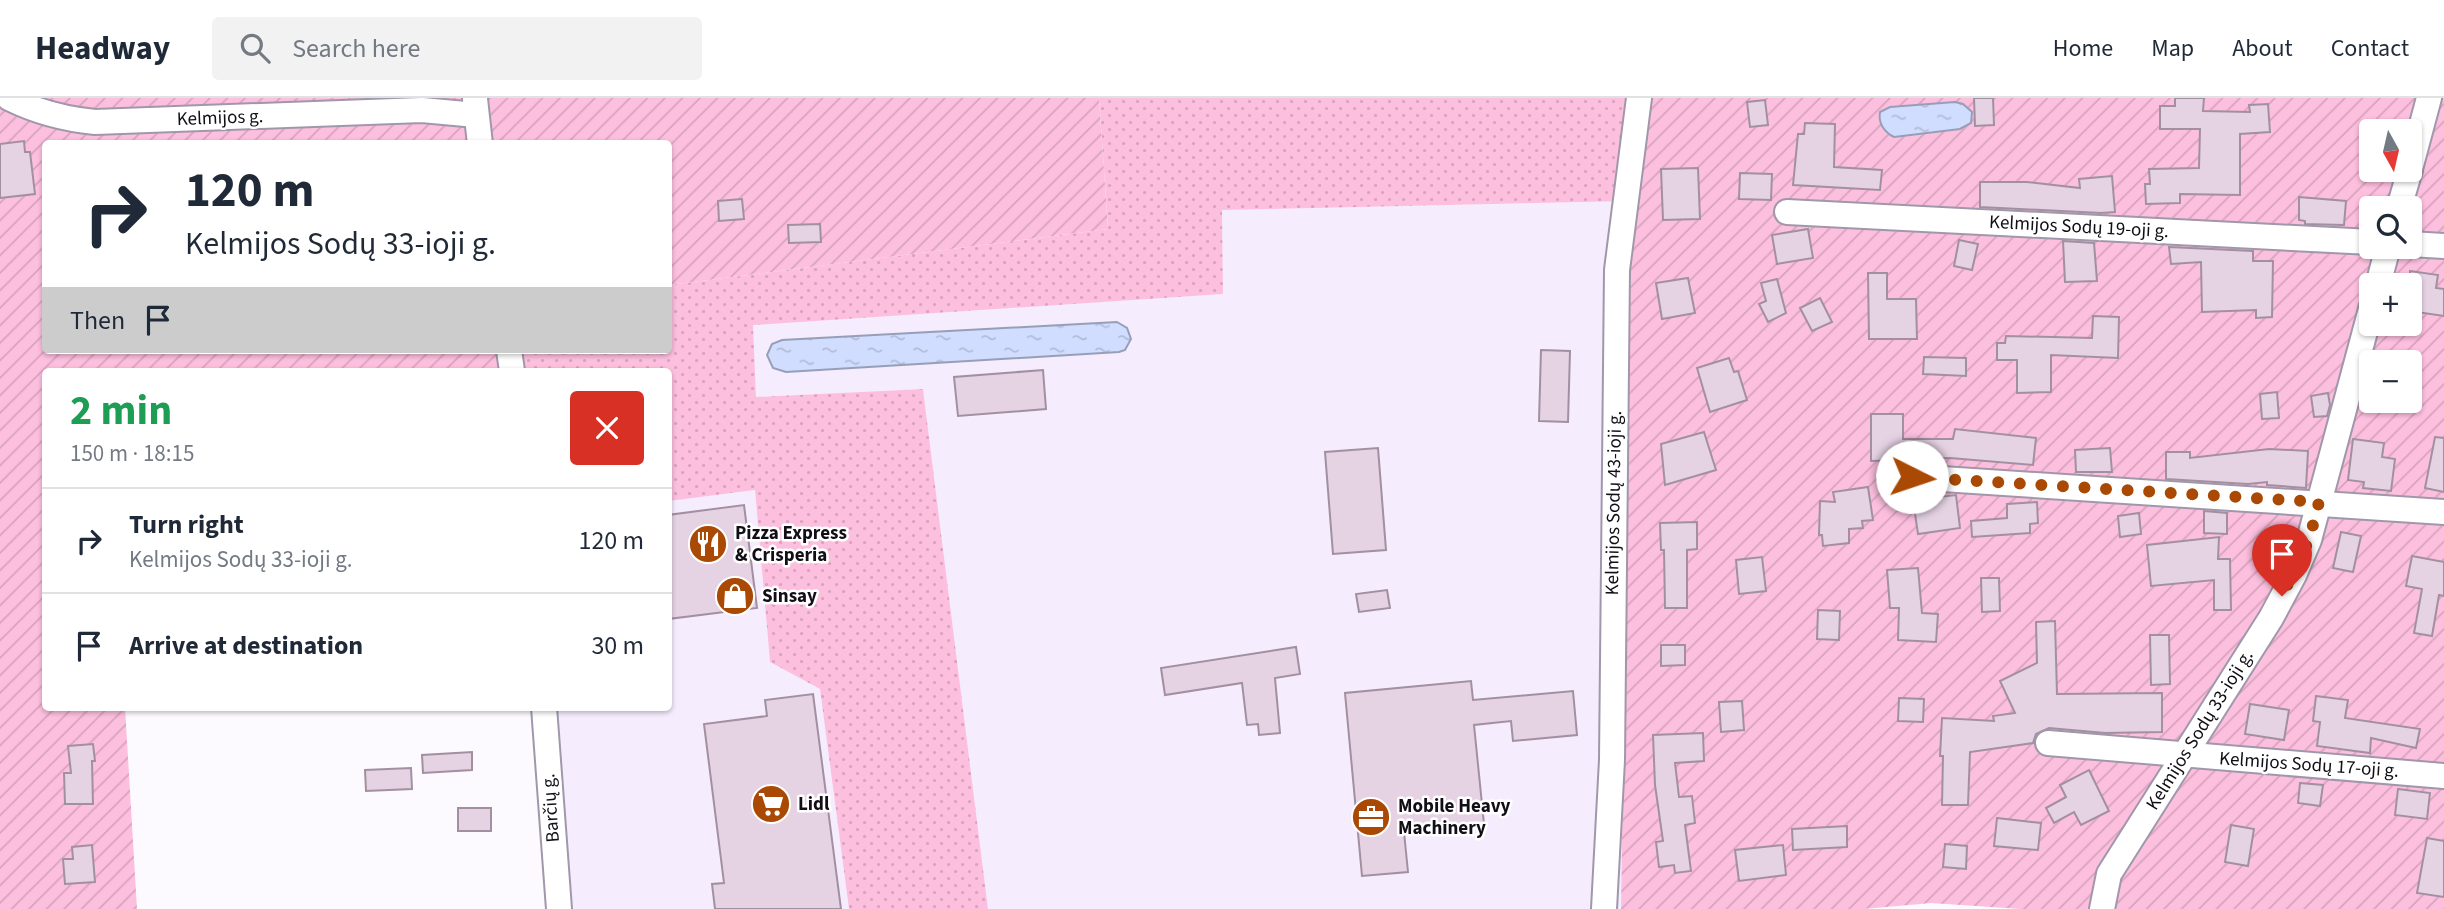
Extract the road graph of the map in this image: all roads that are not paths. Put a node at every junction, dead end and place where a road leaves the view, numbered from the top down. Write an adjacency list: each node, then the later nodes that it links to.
1 (9, 98): 4 (street, Kelmijos g.)
2 (1639, 98): 20 (street, Kelmijos Sodų 43-ioji g.)
3 (2429, 98): 5 (street)
4 (476, 106): 6 (street)
5 (2422, 124)
6 (480, 140)
7 (1787, 212): 8 (street, Kelmijos Sodų 19-oji g.)
8 (2359, 241)
9 (2422, 245): 10 (street)
10 (2444, 246)
11 (2364, 336): 13 (street, Kelmijos Sodų 33-ioji g.)
12 (1912, 477): 13 (street)
13 (2319, 502): 14 (street); 17 (street, Kelmijos Sodų 33-ioji g.)
14 (2444, 512)
15 (544, 711): 19 (street, Barčių g.)
16 (2048, 743): 17 (street, Kelmijos Sodų 17-oji g.)
17 (2183, 756): 18 (street, Kelmijos Sodų 17-oji g.); 21 (street, Kelmijos Sodų 33-ioji g.)
18 (2444, 776)
19 (559, 909)
20 (1604, 909)
21 (2102, 909)

